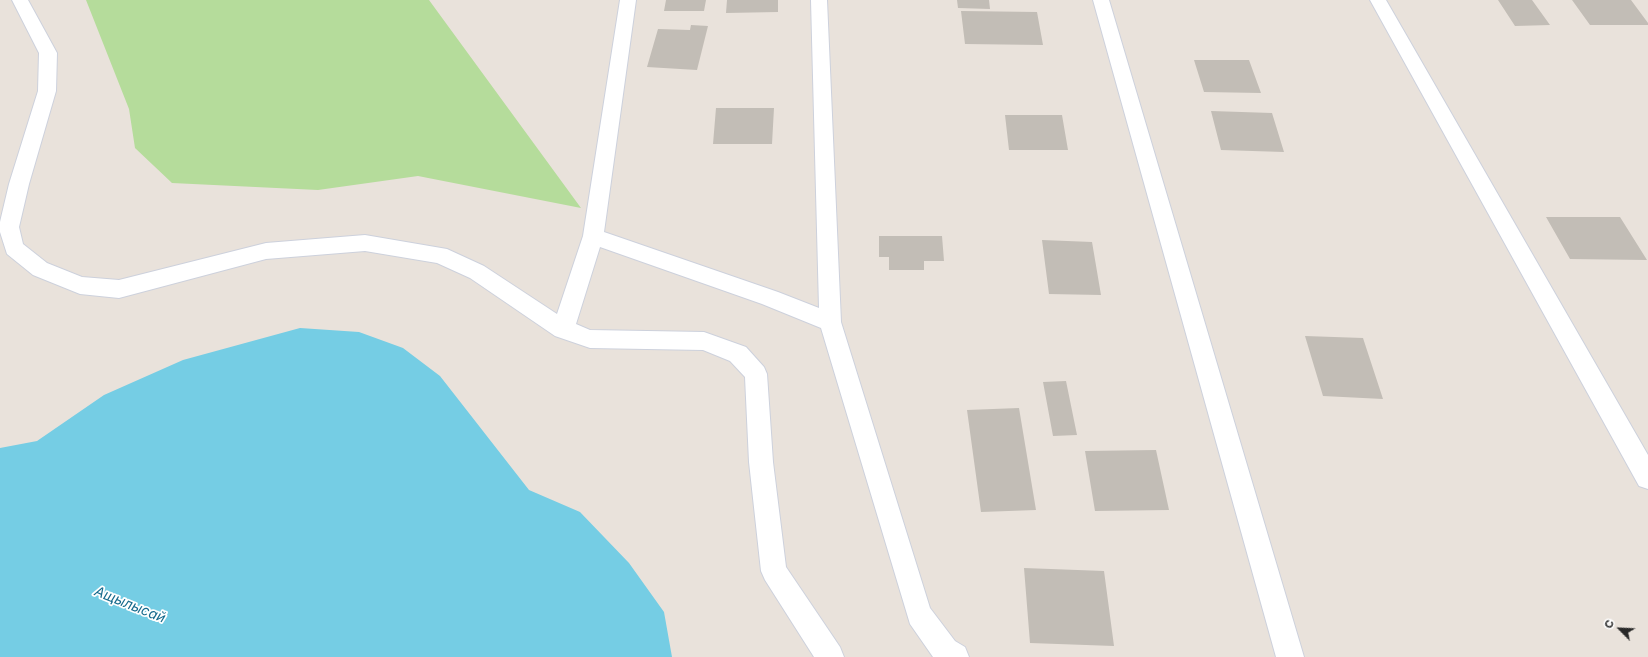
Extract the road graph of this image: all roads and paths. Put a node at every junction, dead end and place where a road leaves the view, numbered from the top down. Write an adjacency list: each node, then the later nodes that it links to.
1 (20, 0): 8 (street)
2 (628, 0): 6 (street)
3 (819, 0): 7 (street)
4 (1101, 0): 12 (street)
5 (1378, 0): 9 (street)
6 (593, 236): 7 (street); 8 (street)
7 (830, 322): 11 (street)
8 (563, 330): 10 (street)
9 (1648, 478)
10 (830, 657)
11 (955, 657)
12 (1290, 657)

